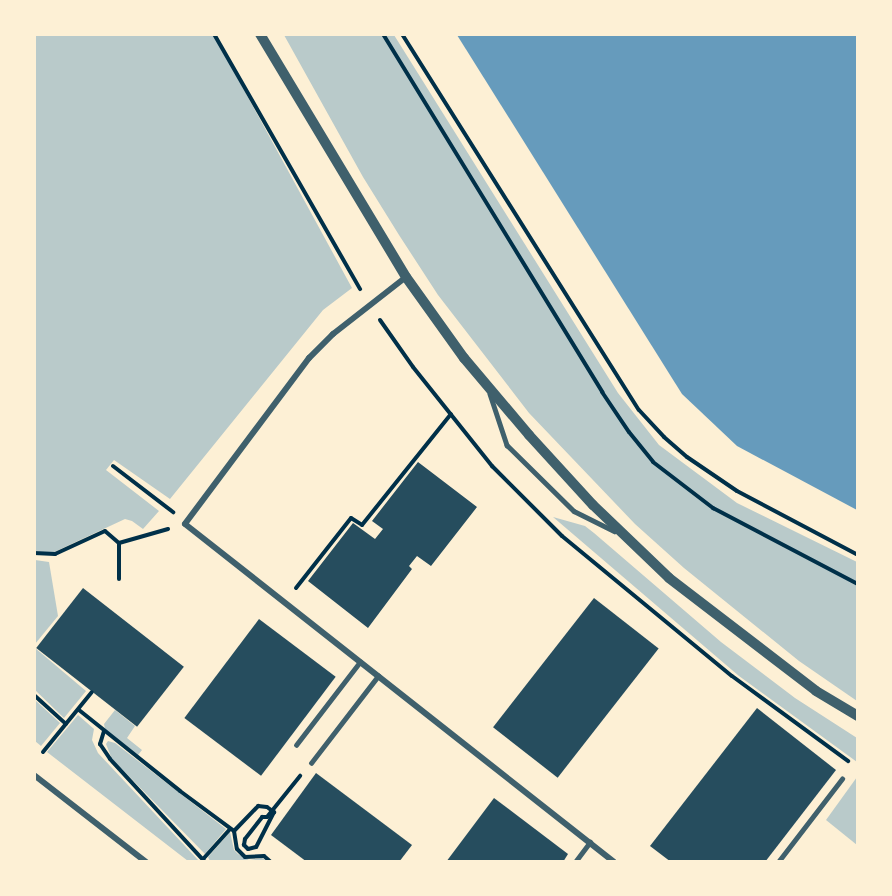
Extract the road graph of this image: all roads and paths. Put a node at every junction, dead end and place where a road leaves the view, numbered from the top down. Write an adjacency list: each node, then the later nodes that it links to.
1 (260, 34): 4 (street)
2 (383, 34): 14 (path)
3 (402, 34): 12 (path)
4 (406, 277): 5 (street); 8 (street)
5 (487, 386): 9 (street); 9 (lane)
6 (451, 414): 15 (path)
7 (113, 466): 8 (path)
8 (184, 524): 10 (path); 15 (street)
9 (628, 538): 21 (street)
10 (119, 543): 11 (path); 13 (path)
11 (34, 553)
12 (858, 555)
13 (119, 579)
14 (858, 584)
15 (285, 603): 16 (street)
16 (360, 662): 17 (street); 24 (lane)
17 (378, 676): 26 (lane); 30 (street)
18 (92, 692): 20 (path)
19 (34, 696): 22 (path)
20 (79, 710): 22 (path); 23 (path)
21 (858, 716)
22 (66, 724): 25 (path)
23 (104, 731): 29 (path); 31 (path)
24 (296, 745)
25 (43, 752)
26 (311, 763): 29 (path)
27 (34, 774): 33 (street)
28 (842, 778): 36 (lane)
29 (232, 830): 31 (path); 34 (path)
30 (590, 842): 32 (street); 35 (lane)
31 (204, 860)
32 (611, 860)
33 (146, 861)
34 (271, 861)
35 (575, 861)
36 (778, 861)

